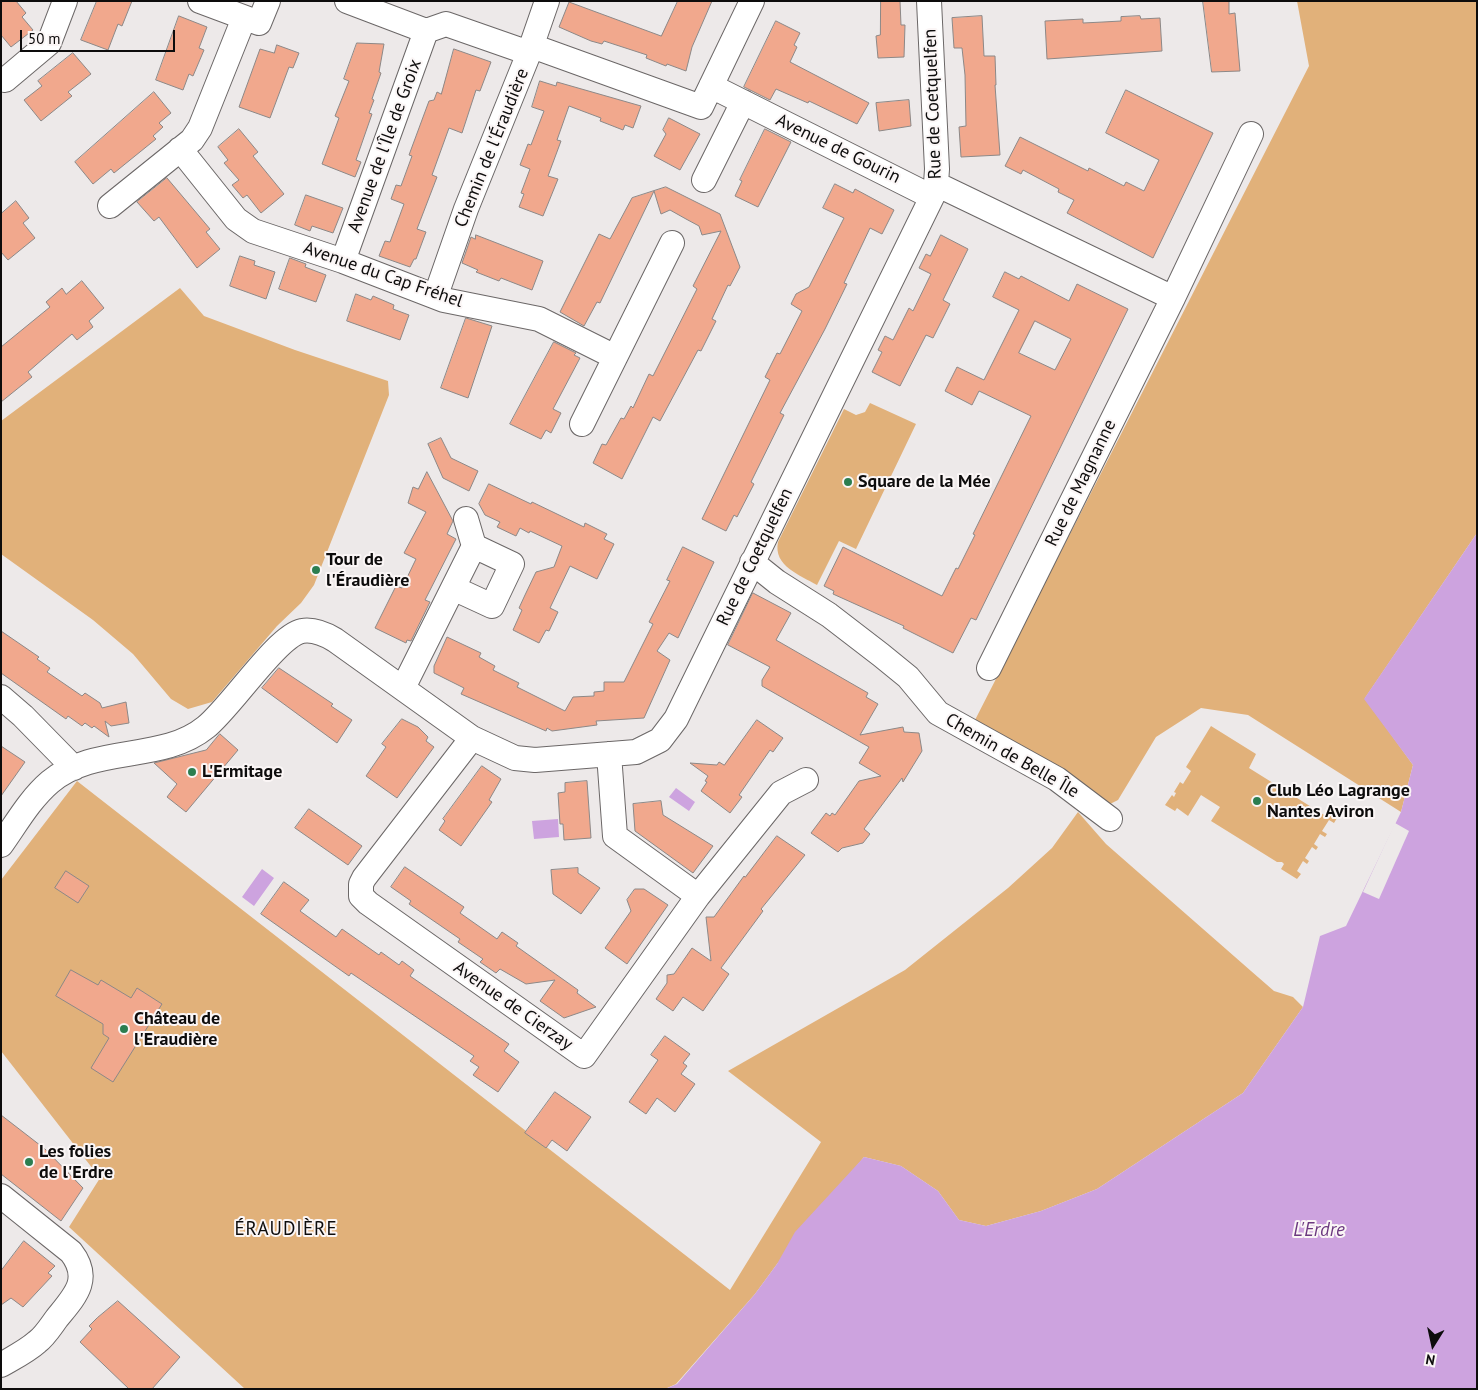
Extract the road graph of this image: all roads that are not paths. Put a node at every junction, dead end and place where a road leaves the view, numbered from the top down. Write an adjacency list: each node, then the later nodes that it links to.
1 (65, 1): 11 (street)
2 (200, 1): 8 (street)
3 (268, 1): 8 (street)
4 (347, 1): 9 (street)
5 (547, 1): 10 (street, Chemin de l'Éraudière)
6 (752, 1): 12 (street)
7 (929, 1): 17 (street, Rue de Coetquelfen)
8 (252, 21): 15 (street)
9 (426, 31): 10 (street); 20 (street, Avenue de l'Île de Groix)
10 (531, 50): 12 (street); 21 (street, Chemin de l'Éraudière)
11 (5, 80)
12 (711, 86): 13 (street, Avenue de Gourin)
13 (743, 102): 16 (street); 17 (street, Avenue de Gourin)
14 (1251, 134): 22 (street, Rue de Magnanne)
15 (180, 149): 18 (street); 20 (street, Avenue du Cap Fréhel)
16 (704, 180)
17 (934, 190): 22 (street); 27 (street, Rue de Coetquelfen)
18 (110, 206)
19 (672, 243): 23 (street)
20 (343, 261): 21 (street, Avenue du Cap Fréhel)
21 (436, 295): 23 (street, Avenue du Cap Fréhel)
22 (1173, 298): 29 (street, Rue de Magnanne)
23 (615, 357): 24 (street)
24 (582, 424)
25 (466, 519): 26 (street)
26 (474, 546): 28 (street); 28 (street)
27 (752, 562): 33 (street, Rue de Coetquelfen); 36 (street, Chemin de Belle Île)
28 (453, 588): 30 (street)
29 (989, 668)
30 (403, 688): 32 (street, Rue de Coetquelfen); 34 (street, Rue de Coetquelfen)
31 (1, 697): 34 (street)
32 (472, 738): 33 (street, Rue de Coetquelfen); 38 (street, Avenue de Cierzay)
33 (609, 754): 38 (street)
34 (74, 768): 37 (street)
35 (806, 780): 38 (street, Avenue de Cierzay)
36 (1110, 819)
37 (1, 845)
38 (698, 896)
39 (1, 1196): 40 (street)
40 (1, 1365)

